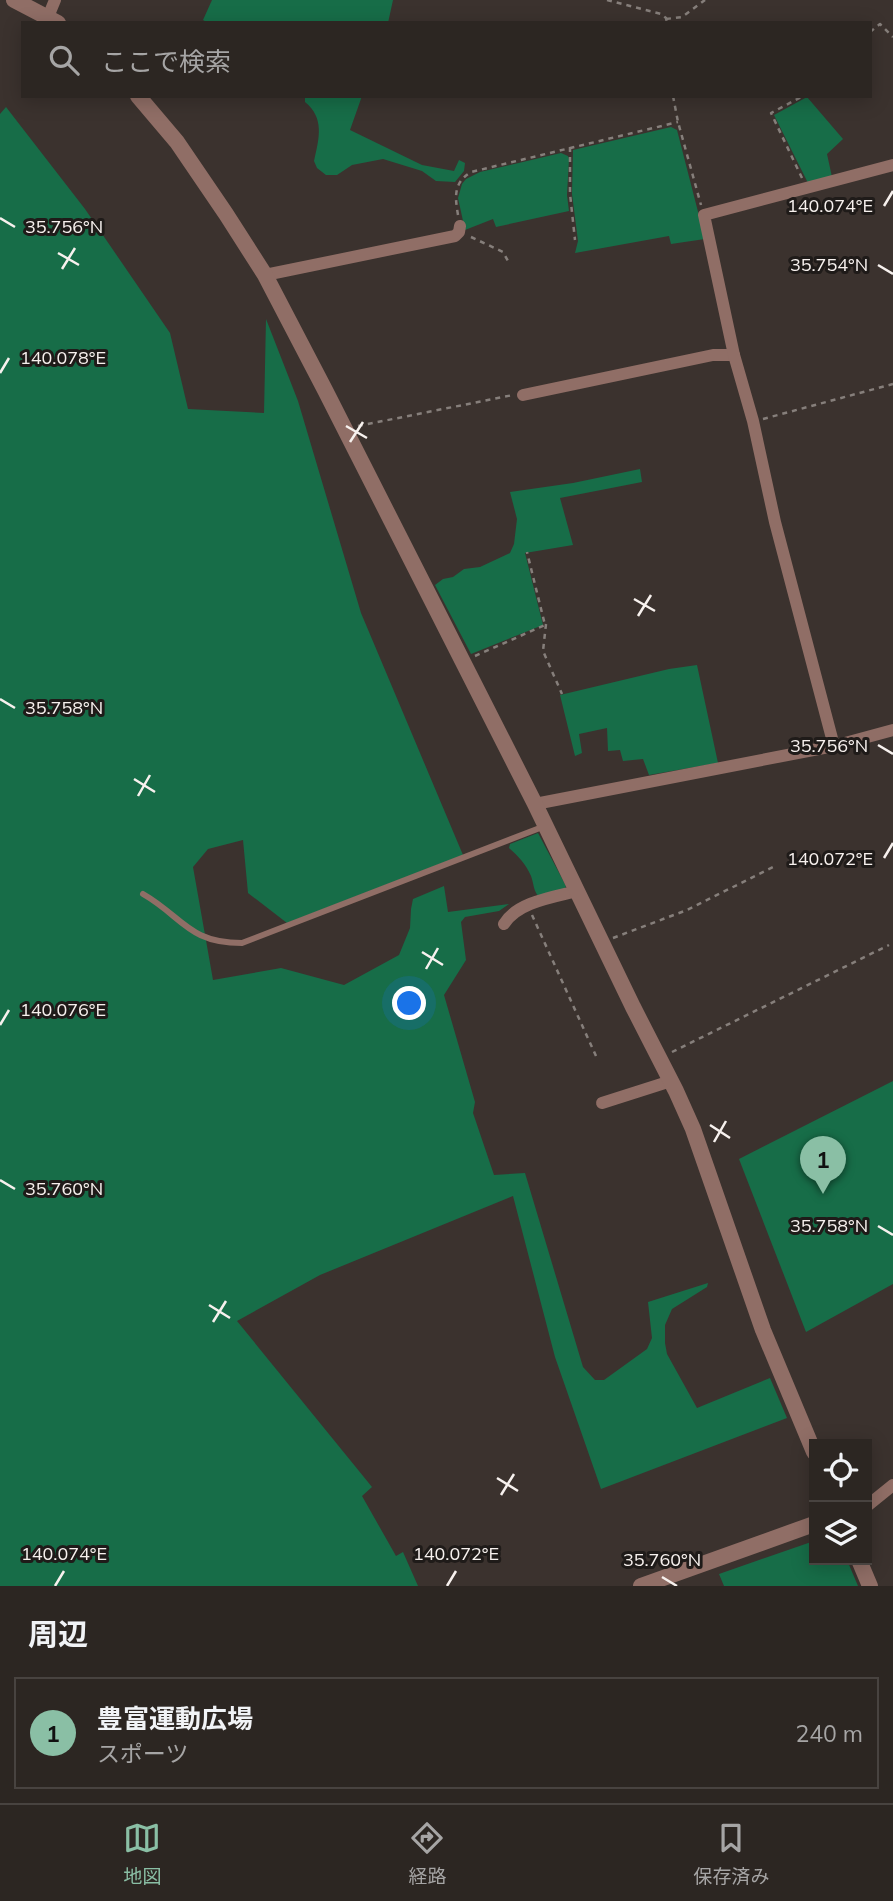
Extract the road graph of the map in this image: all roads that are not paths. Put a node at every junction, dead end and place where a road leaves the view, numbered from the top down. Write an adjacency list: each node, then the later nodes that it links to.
1 (14, 0): 3 (street)
2 (55, 0): 3 (street)
3 (53, 20)
4 (140, 98): 7 (street)
5 (893, 165): 8 (street)
6 (459, 229): 7 (street)
7 (264, 275): 12 (street)
8 (734, 355): 9 (street); 11 (street)
9 (523, 395)
10 (893, 730): 11 (street)
11 (834, 746): 12 (street)
12 (535, 804): 13 (street)
13 (545, 826): 14 (street); 15 (lane)
14 (577, 891): 16 (street); 17 (street)
15 (143, 894)
16 (504, 924)
17 (671, 1081): 18 (street); 19 (street)
18 (602, 1103)
19 (809, 1440)
20 (893, 1485): 21 (street)
21 (872, 1502)
22 (809, 1526): 24 (street)
23 (861, 1565): 25 (street)
24 (641, 1586)
25 (870, 1586)

